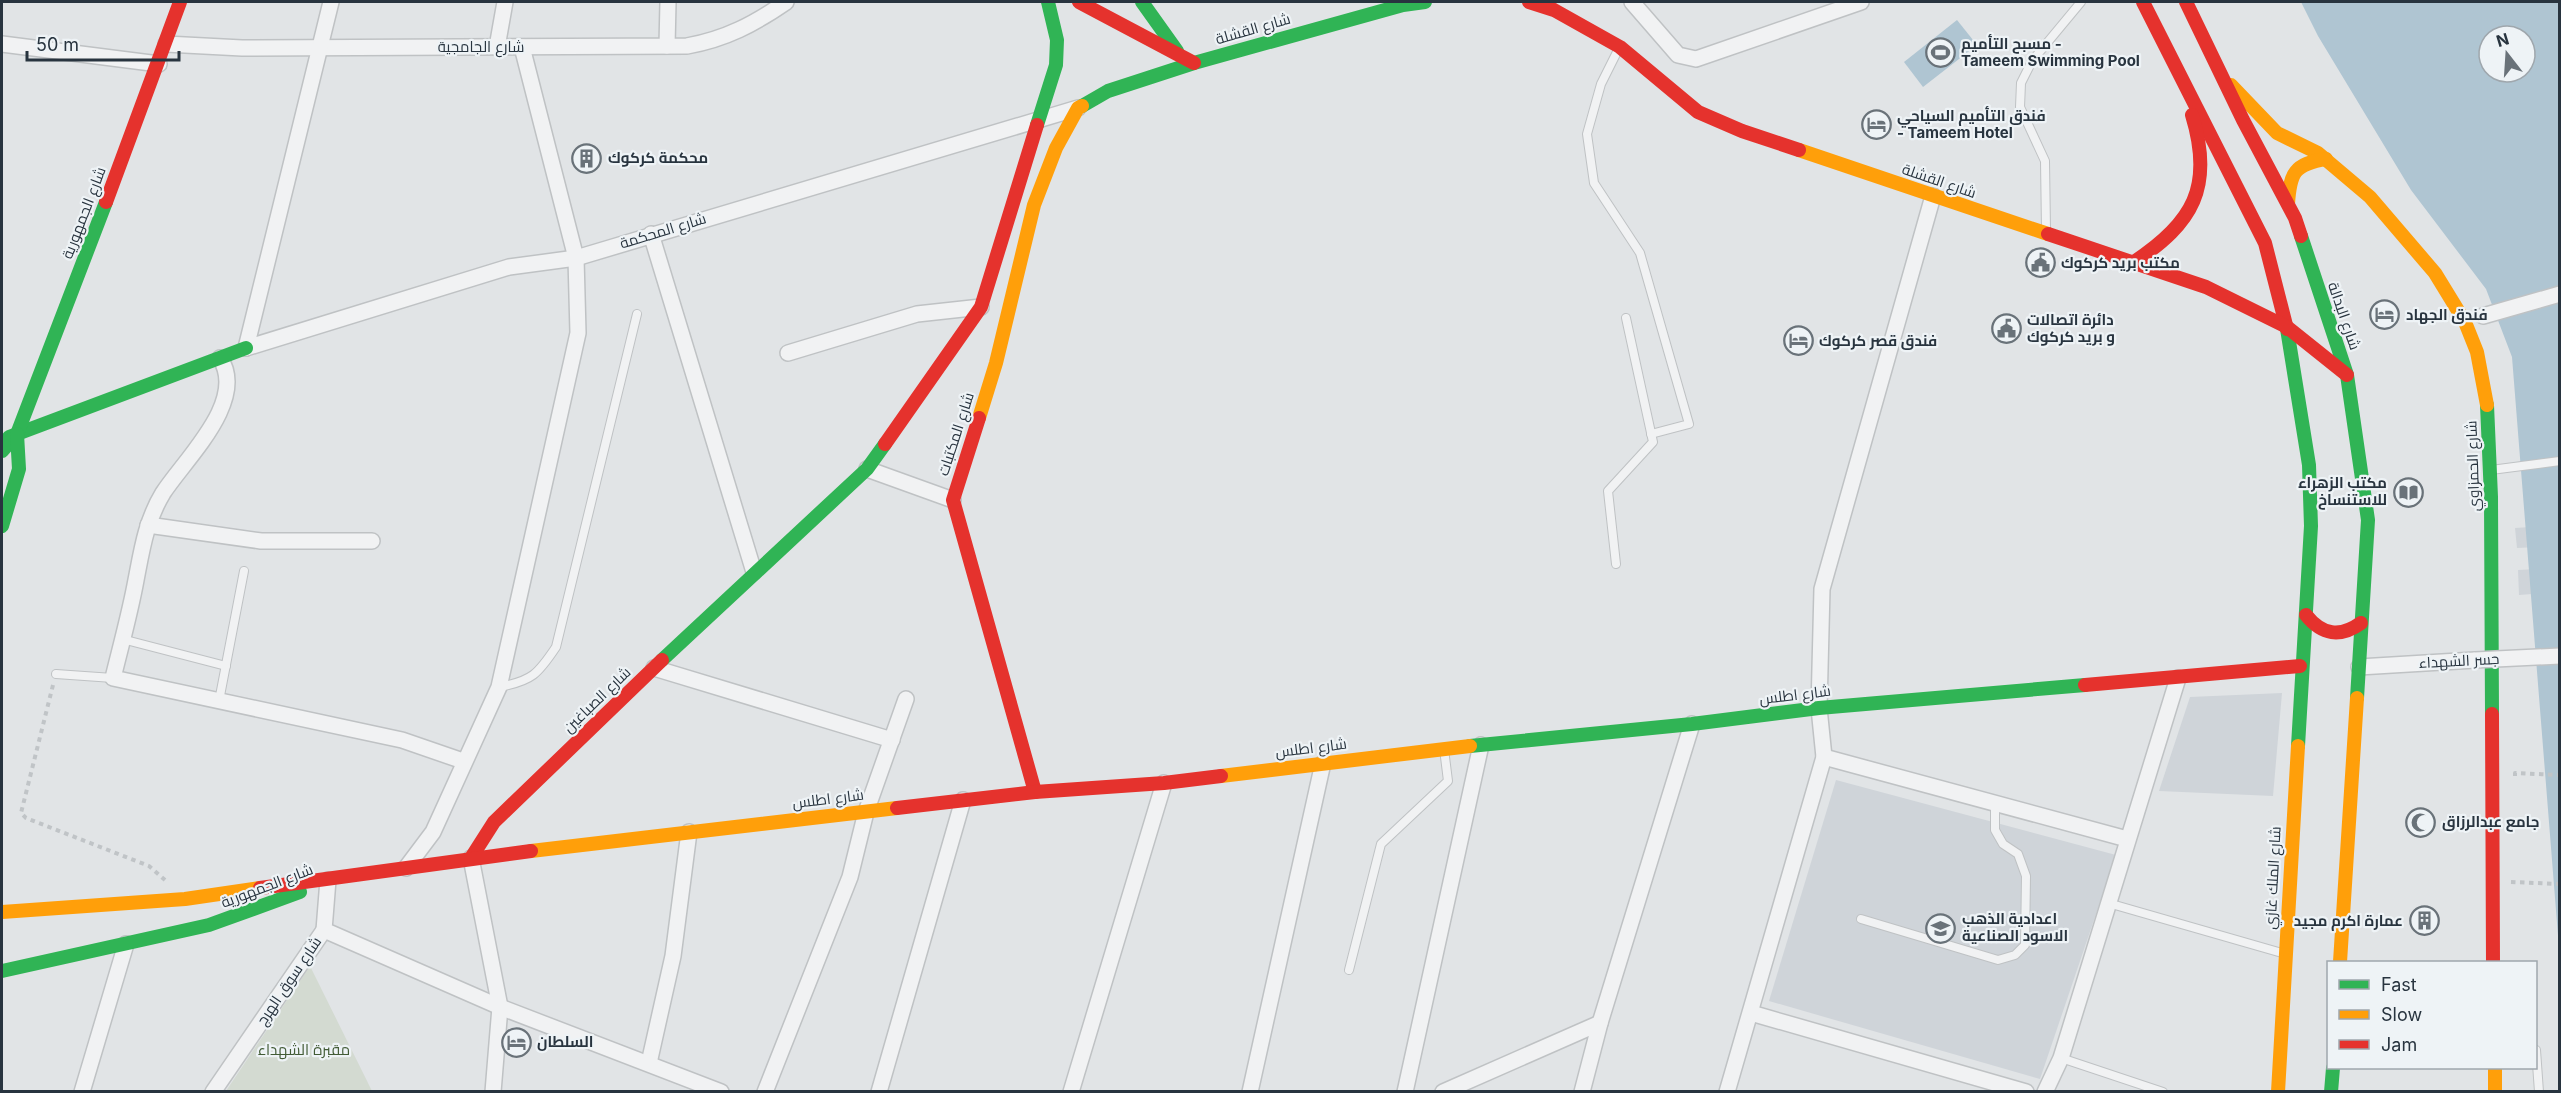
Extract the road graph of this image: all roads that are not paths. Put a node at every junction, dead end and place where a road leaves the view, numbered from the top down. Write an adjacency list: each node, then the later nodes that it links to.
1 (180, 2): 19 (street, شارع الجمهورية)
2 (331, 2): 24 (street)
3 (505, 2): 22 (street)
4 (668, 2): 20 (street)
5 (786, 2): 20 (street, شارع الجامجية)
6 (1048, 2): 31 (street)
7 (1079, 2): 25 (street)
8 (1142, 2): 25 (street)
9 (1425, 2): 16 (street, شارع القشلة)
10 (1528, 2): 17 (street, شارع القشلة)
11 (1632, 2): 12 (street)
12 (1861, 2)
13 (2081, 2): 36 (lane)
14 (2143, 2): 27 (street)
15 (2186, 2): 28 (street, شارع البدالة)
16 (1405, 3): 25 (street, شارع القشلة)
17 (1560, 6): 21 (street, شارع القشلة)
18 (2, 44): 26 (street)
19 (165, 44): 24 (street, شارع الجامجية); 26 (street, شارع الجمهورية)
20 (667, 46): 23 (street, شارع الجامجية)
21 (1620, 46): 33 (street, شارع القشلة); 54 (lane)
22 (496, 47): 23 (street, شارع الجامجية); 24 (street, شارع الجامجية)
23 (522, 47): 37 (street)
24 (319, 48): 49 (street)
25 (1188, 60): 29 (street, شارع القشلة)
26 (159, 64): 53 (street, شارع الجمهورية)
27 (2178, 72): 38 (street); 40 (street)
28 (2223, 76): 32 (street, شارع الحمزاوي); 34 (street, شارع البدالة)
29 (1093, 98): 30 (street, شارع المكتبات)
30 (1078, 108): 31 (street, شارع المحكمة); 60 (street, شارع المكتبات)
31 (1040, 117): 35 (street, شارع المحكمة); 44 (street)
32 (2326, 159): 34 (street); 59 (street, شارع الحمزاوي)
33 (1933, 196): 36 (street, شارع القشلة); 81 (street)
34 (2288, 204): 39 (street, شارع البدالة)
35 (651, 234): 37 (street, شارع المحكمة); 66 (street)
36 (2046, 235): 38 (street, شارع القشلة)
37 (576, 258): 49 (street, شارع المحكمة); 78 (street)
38 (2134, 262): 48 (street, شارع القشلة)
39 (2309, 263): 41 (street); 52 (street, شارع البدالة)
40 (2275, 275): 42 (street); 48 (street)
41 (2303, 278)
42 (2288, 281)
43 (2559, 294): 46 (street)
44 (981, 307): 50 (street); 58 (street)
45 (637, 314): 78 (lane)
46 (2483, 316)
47 (1626, 318): 54 (lane)
48 (2287, 327): 52 (street, شارع القشلة); 67 (street)
49 (246, 348): 51 (street)
50 (788, 353)
51 (220, 358): 53 (street); 61 (street)
52 (2347, 375): 68 (street, شارع البدالة)
53 (17, 434): 55 (street); 56 (street, شارع الجمهورية); 62 (street, شارع الجمهورية)
54 (1651, 434): 64 (lane)
55 (2, 440)
56 (2, 451)
57 (2559, 461): 59 (lane)
58 (867, 469): 60 (street); 66 (street)
59 (2490, 470): 106 (street, شارع الحمزاوي)
60 (953, 500): 90 (street, شارع المكتبات)
61 (148, 525): 63 (street); 69 (street)
62 (2, 526)
63 (372, 541)
64 (1616, 564)
65 (244, 571): 71 (lane)
66 (754, 572): 74 (street, شارع الصباغين)
67 (2306, 615): 68 (street); 72 (street)
68 (2361, 623): 73 (street, شارع البدالة)
69 (122, 639): 71 (lane); 76 (street)
70 (2559, 656): 73 (street, جسر الشهداء, bridge)
71 (225, 666): 80 (lane)
72 (2301, 666): 77 (street, شارع اطلس); 104 (street, شارع الملك غازي)
73 (2359, 667): 105 (street)
74 (654, 668): 83 (street); 96 (street, شارع الصباغين)
75 (56, 674): 76 (lane)
76 (113, 678): 80 (street)
77 (2178, 678): 81 (street, شارع اطلس); 95 (street)
78 (499, 687): 87 (street)
79 (906, 699): 83 (street)
80 (219, 700): 87 (street)
81 (1819, 708): 82 (street, شارع اطلس); 86 (street)
82 (1692, 724): 84 (street, شارع اطلس); 111 (street)
83 (892, 740): 93 (street)
84 (1481, 745): 85 (street, شارع اطلس); 125 (street)
85 (1444, 747): 88 (street, شارع اطلس); 107 (lane)
86 (1824, 757): 92 (street); 110 (street)
87 (464, 760): 97 (street)
88 (1323, 763): 89 (street, شارع اطلس); 124 (street)
89 (1164, 783): 90 (street, شارع اطلس); 123 (street)
90 (1035, 792): 91 (street, شارع اطلس)
91 (963, 800): 93 (street, شارع اطلس); 122 (street)
92 (1995, 803): 95 (street); 101 (lane)
93 (866, 812): 94 (street, شارع اطلس); 121 (street)
94 (689, 832): 96 (street, شارع اطلس); 113 (street)
95 (2127, 839): 99 (street)
96 (471, 858): 97 (street, شارع اطلس); 109 (street)
97 (406, 868): 98 (street, شارع اطلس)
98 (328, 880): 100 (street, شارع الجمهورية); 102 (street); 103 (street, شارع الجمهورية)
99 (2108, 903): 104 (lane); 112 (street)
100 (2, 912)
101 (1861, 919)
102 (324, 930): 109 (street); 118 (street, شارع سوق الهرج)
103 (126, 944): 108 (street, شارع الجمهورية); 117 (street)
104 (2285, 954): 132 (street, شارع الملك غازي)
105 (2340, 961)
106 (2493, 961)
107 (1349, 970)
108 (2, 971)
109 (500, 1007): 113 (street); 119 (street)
110 (1751, 1013): 128 (street); 129 (street)
111 (1600, 1023): 126 (street); 127 (street)
112 (2061, 1058): 130 (street); 131 (lane)
113 (649, 1063): 120 (street)
114 (2333, 1069): 133 (street)
115 (2495, 1069): 134 (street)
116 (2537, 1069): 135 (lane)
117 (82, 1092)
118 (213, 1092)
119 (493, 1092)
120 (721, 1092)
121 (765, 1092)
122 (879, 1092)
123 (1071, 1092)
124 (1250, 1092)
125 (1405, 1092)
126 (1443, 1092)
127 (1582, 1092)
128 (1727, 1092)
129 (2026, 1092)
130 (2045, 1092)
131 (2163, 1092)
132 (2278, 1092)
133 (2331, 1092)
134 (2495, 1092)
135 (2539, 1092)

